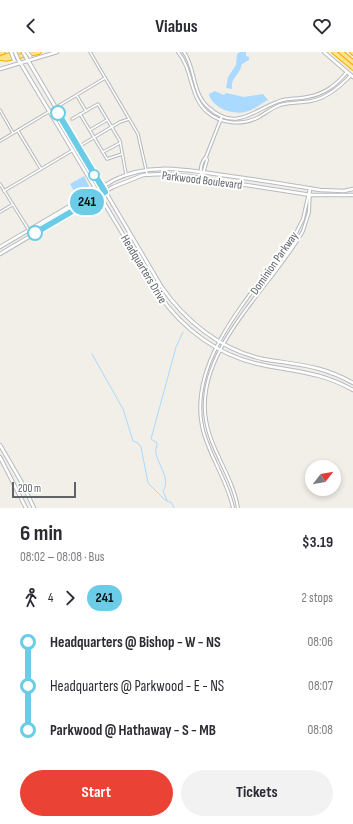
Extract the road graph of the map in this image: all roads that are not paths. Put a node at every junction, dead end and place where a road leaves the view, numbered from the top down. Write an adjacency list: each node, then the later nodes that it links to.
1 (10, 52): 19 (main road, bridge)
2 (15, 52): 17 (main road, Headquarters Drive, bridge)
3 (19, 52): 14 (highway)
4 (23, 52): 16 (main road, Headquarters Drive, bridge)
5 (27, 52): 15 (main road, bridge)
6 (39, 52): 14 (highway)
7 (57, 52): 15 (main road)
8 (90, 52): 26 (street)
9 (178, 52): 21 (street)
10 (184, 52): 20 (street)
11 (324, 52): 24 (main road)
12 (334, 52): 22 (highway)
13 (342, 53): 18 (highway)
14 (0, 58)
15 (36, 58): 16 (main road)
16 (26, 59): 17 (main road); 34 (main road, Headquarters Drive)
17 (20, 62): 19 (main road); 36 (main road, Headquarters Drive)
18 (353, 63)
19 (11, 65): 23 (main road)
20 (192, 66): 21 (street); 28 (street)
21 (187, 68): 30 (street)
22 (353, 68)
23 (0, 69)
24 (347, 72): 25 (main road); 27 (street)
25 (352, 76): 31 (street)
26 (105, 78): 29 (street); 41 (street)
27 (324, 92): 31 (street); 32 (street)
28 (199, 95): 30 (street); 39 (street)
29 (77, 96): 34 (street); 37 (street)
30 (195, 96): 43 (street)
31 (325, 96): 33 (street)
32 (275, 103): 33 (street); 39 (street)
33 (276, 106): 43 (street)
34 (55, 108): 36 (street); 51 (main road, Headquarters Drive)
35 (0, 110): 47 (street)
36 (50, 111): 45 (street); 52 (main road, Headquarters Drive)
37 (86, 111): 38 (street); 42 (street)
38 (80, 114): 40 (street); 46 (street)
39 (222, 116): 43 (street)
40 (72, 119)
41 (129, 119): 44 (street); 57 (street)
42 (108, 120): 44 (street); 46 (street)
43 (220, 120): 55 (street)
44 (112, 126): 48 (street); 50 (street)
45 (18, 130): 47 (street); 56 (street)
46 (90, 130): 48 (street)
47 (14, 133): 49 (street)
48 (94, 137): 51 (street); 53 (street)
49 (0, 141)
50 (120, 143): 53 (street); 54 (street)
51 (78, 147): 52 (main road); 66 (main road, Headquarters Drive)
52 (73, 149): 56 (street); 69 (main road, Headquarters Drive)
53 (103, 152): 54 (street)
54 (122, 154): 60 (street)
55 (206, 157): 58 (street); 59 (street)
56 (41, 169): 70 (street)
57 (146, 169): 58 (main road, Parkwood Boulevard); 60 (main road, Parkwood Boulevard); 61 (street)
58 (200, 172): 59 (main road, Parkwood Boulevard); 62 (street)
59 (204, 173): 62 (street); 63 (main road, Parkwood Boulevard)
60 (126, 174): 66 (main road, Parkwood Boulevard)
61 (147, 175): 62 (main road, Parkwood Boulevard); 71 (main road, Parkwood Boulevard)
62 (201, 178): 65 (main road, Parkwood Boulevard)
63 (254, 180): 65 (main road); 67 (main road, Parkwood Boulevard)
64 (0, 184): 70 (street)
65 (252, 186): 73 (main road, Parkwood Boulevard)
66 (102, 187): 69 (main road, Parkwood Boulevard); 71 (main road, Headquarters Drive)
67 (310, 188): 68 (main road, Parkwood Boulevard); 73 (street, Dominion Parkway); 74 (street, Dominion Parkway)
68 (353, 189)
69 (97, 190): 72 (main road, Headquarters Drive); 78 (main road, Parkwood Boulevard)
70 (4, 191): 76 (street)
71 (105, 192): 72 (main road, Parkwood Boulevard); 88 (main road, Headquarters Drive)
72 (100, 195): 79 (main road, Parkwood Boulevard); 90 (main road, Headquarters Drive)
73 (307, 195): 74 (main road, Parkwood Boulevard); 80 (street, Dominion Parkway)
74 (311, 195): 75 (main road, Parkwood Boulevard); 81 (street, Dominion Parkway)
75 (353, 195)
76 (12, 205): 77 (street); 82 (street)
77 (0, 212)
78 (59, 212): 79 (main road); 82 (main road, Parkwood Boulevard)
79 (62, 218): 83 (main road, Parkwood Boulevard)
80 (299, 227): 81 (street); 86 (street, Dominion Parkway)
81 (303, 229): 87 (street, Dominion Parkway)
82 (28, 231): 83 (street); 84 (main road, Parkwood Boulevard)
83 (30, 236): 85 (main road, Parkwood Boulevard)
84 (0, 247)
85 (0, 254)
86 (247, 301): 87 (street); 88 (street, Dominion Parkway)
87 (250, 304): 89 (street, Dominion Parkway)
88 (220, 342): 89 (main road, Headquarters Drive); 90 (street, Dominion Parkway)
89 (224, 344): 91 (street, Dominion Parkway); 92 (main road, Headquarters Drive)
90 (217, 348): 91 (main road, Headquarters Drive); 98 (street, Dominion Parkway)
91 (221, 350): 93 (main road, Headquarters Drive); 97 (street, Dominion Parkway)
92 (300, 364): 93 (main road); 94 (main road, Headquarters Drive)
93 (299, 370): 95 (main road, Headquarters Drive)
94 (353, 383)
95 (353, 390)
96 (0, 445): 103 (main road)
97 (217, 454): 98 (street); 100 (street, Dominion Parkway)
98 (213, 456): 101 (street, Dominion Parkway)
99 (0, 457): 102 (main road)
100 (235, 496): 101 (street); 105 (street, Dominion Parkway)
101 (231, 497): 104 (street, Dominion Parkway)
102 (26, 508)
103 (34, 508)
104 (233, 508)
105 (238, 508)

